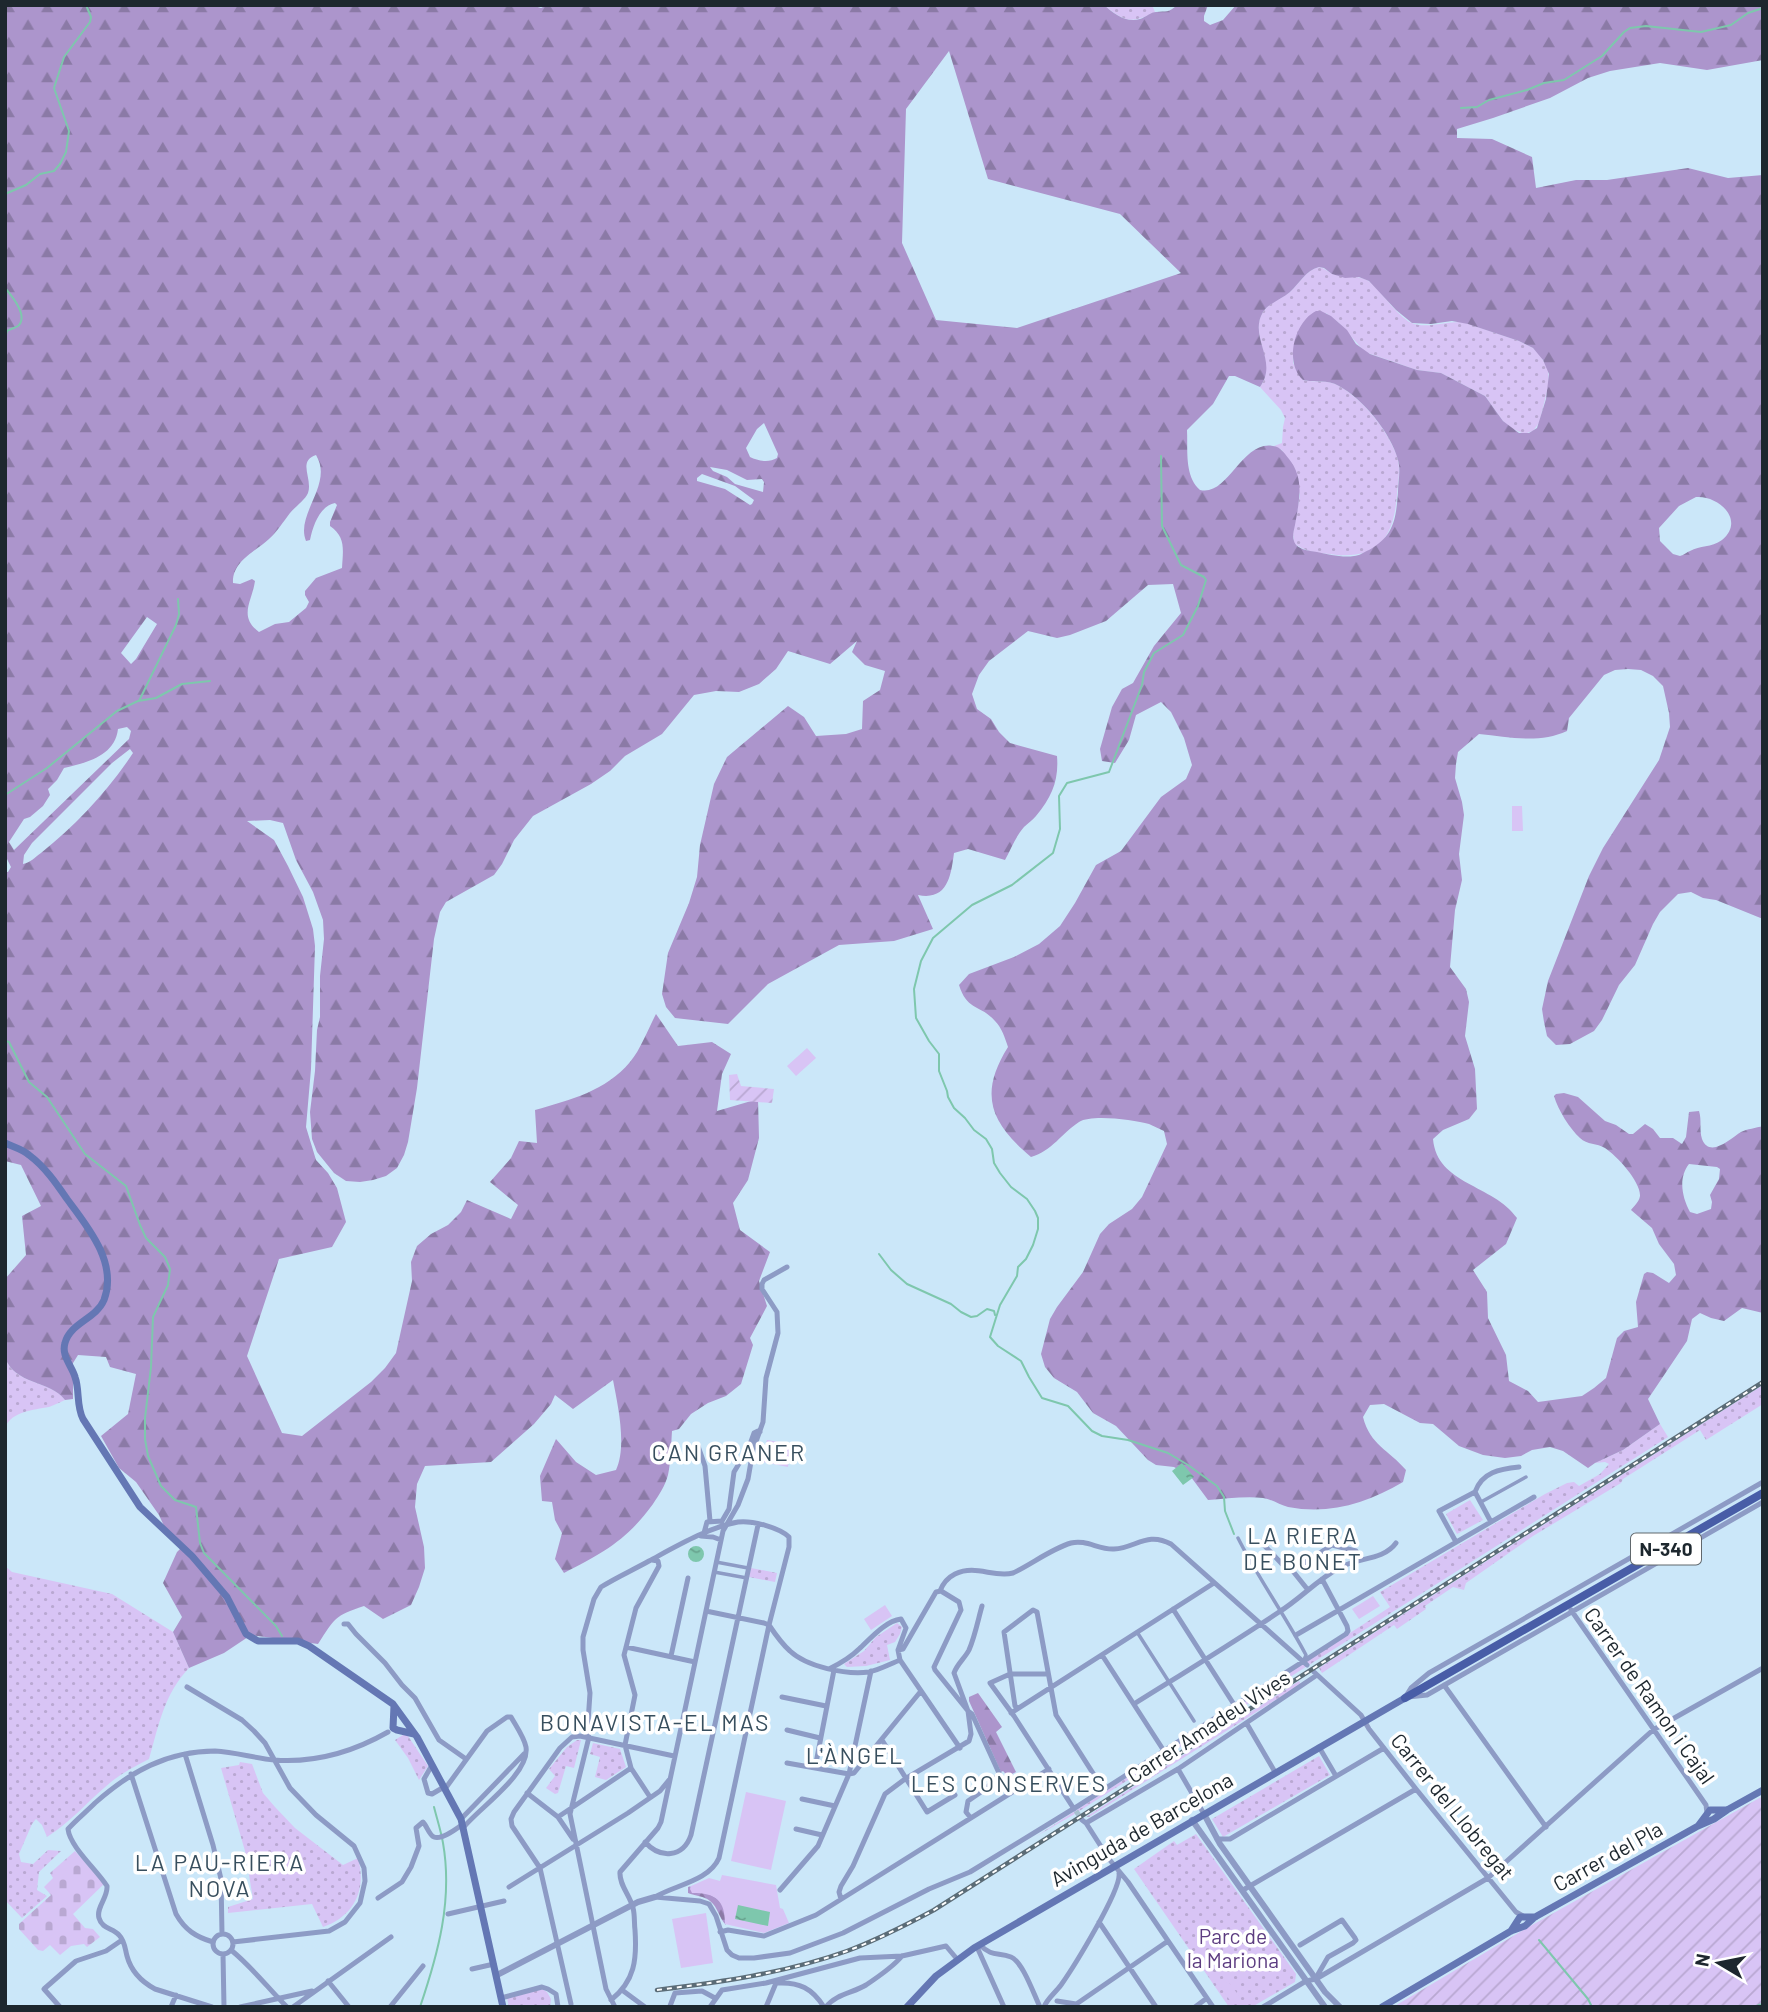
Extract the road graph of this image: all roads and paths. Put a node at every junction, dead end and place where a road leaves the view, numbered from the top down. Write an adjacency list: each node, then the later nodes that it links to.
1 (5, 1143): 76 (main road)
2 (787, 1267): 3 (street)
3 (760, 1432): 13 (street); 14 (street)
4 (698, 1446): 14 (street)
5 (1520, 1467): 8 (street)
6 (1526, 1477): 11 (street)
7 (1763, 1482): 63 (street, Avinguda de Barcelona)
8 (1475, 1492): 11 (street); 24 (street)
9 (1763, 1493): 40 (main road, Avinguda de Barcelona / N-340)
10 (1534, 1497): 16 (street)
11 (1481, 1502): 16 (street)
12 (1763, 1502): 40 (street, Avinguda de Barcelona)
13 (732, 1514): 15 (street); 18 (street)
14 (710, 1521): 19 (street)
15 (738, 1522): 17 (street); 18 (street)
16 (1491, 1522): 24 (street)
17 (758, 1525): 31 (street); 48 (street)
18 (727, 1526): 19 (street); 21 (street)
19 (701, 1535): 21 (street); 25 (street)
20 (1238, 1538): 43 (street)
21 (721, 1540): 29 (street)
22 (1261, 1542): 28 (street)
23 (1396, 1542): 26 (street)
24 (1456, 1542): 44 (street)
25 (678, 1545): 27 (street); 30 (street)
26 (1360, 1559): 28 (street); 35 (street)
27 (652, 1560): 30 (street); 93 (street)
28 (1281, 1561): 37 (street)
29 (716, 1562): 31 (street); 32 (street)
30 (659, 1566): 53 (street)
31 (749, 1569): 34 (street)
32 (714, 1572): 34 (street); 42 (street)
33 (688, 1578): 56 (street)
34 (747, 1578): 45 (street)
35 (1322, 1579): 37 (street); 44 (street)
36 (1214, 1583): 38 (street); 41 (street); 47 (street)
37 (1308, 1590): 43 (street)
38 (940, 1591): 54 (street); 81 (street)
39 (982, 1606): 81 (street)
40 (1570, 1608): 69 (street, Avinguda de Barcelona); 72 (main road, Avinguda de Barcelona / N-340); 89 (street, Carrer de Ramon i Cajal)
41 (1173, 1609): 49 (street); 57 (street)
42 (706, 1611): 45 (street); 59 (street)
43 (1281, 1611): 47 (street); 50 (street)
44 (1339, 1611): 50 (street); 60 (street)
45 (738, 1618): 48 (street); 145 (street)
46 (344, 1624): 103 (street)
47 (1261, 1624): 57 (street); 60 (street)
48 (769, 1625): 51 (street); 52 (street)
49 (1137, 1632): 55 (street); 68 (street)
50 (1296, 1635): 60 (street)
51 (766, 1639): 52 (street); 150 (street)
52 (779, 1639): 62 (street)
53 (626, 1647): 56 (street); 96 (street)
54 (898, 1650): 58 (street); 62 (street)
55 (1102, 1655): 71 (street); 77 (street)
56 (671, 1656): 59 (street)
57 (1205, 1659): 68 (street); 79 (street)
58 (900, 1660): 64 (street); 73 (street)
59 (695, 1662): 102 (street)
60 (1305, 1664): 79 (street)
61 (1763, 1668): 89 (street)
62 (832, 1670): 64 (street); 78 (street)
63 (1435, 1670): 72 (street); 75 (street, Avinguda de Barcelona)
64 (871, 1671): 114 (street)
65 (1010, 1674): 66 (street); 66 (street); 80 (street); 82 (street)
66 (1047, 1674): 71 (street)
67 (1316, 1674): 85 (street, Carrer del Llobregat); 87 (street, Carrer Amadeu Vives)
68 (1170, 1682): 77 (street); 84 (street)
69 (1444, 1685): 72 (street, Avinguda de Barcelona); 141 (street)
70 (187, 1687): 104 (street)
71 (1050, 1688): 80 (street); 119 (street)
72 (1432, 1688): 75 (main road, Avinguda de Barcelona / N-340)
73 (921, 1691): 95 (street); 98 (street)
74 (782, 1697): 78 (street)
75 (1405, 1698): 85 (main road, Avinguda de Barcelona / N-340)
76 (393, 1704): 83 (main road); 86 (main road)
77 (1134, 1704): 100 (street)
78 (826, 1706): 94 (street)
79 (1235, 1706): 100 (street)
80 (1018, 1708): 82 (street)
81 (968, 1711): 98 (street); 138 (street)
82 (1011, 1713): 110 (street)
83 (405, 1721): 86 (main road); 90 (main road); 92 (main road)
84 (1194, 1721)
85 (1365, 1721): 97 (main road, Avinguda de Barcelona / N-340); 99 (street, Carrer del Llobregat)
86 (393, 1723): 90 (main road); 91 (street)
87 (1247, 1724): 111 (street, Carrer Amadeu Vives); 112 (street)
88 (787, 1730): 94 (street)
89 (1653, 1730): 135 (street, Carrer de Ramon i Cajal); 141 (street)
90 (399, 1731): 91 (street); 92 (main road)
91 (388, 1732): 104 (street)
92 (417, 1737): 106 (main road)
93 (588, 1737): 96 (street); 124 (street); 133 (street)
94 (820, 1738): 109 (street)
95 (882, 1741): 114 (street); 117 (street)
96 (625, 1745): 102 (street); 108 (street)
97 (1319, 1747): 112 (main road, Avinguda de Barcelona / N-340); 115 (street)
98 (960, 1748): 117 (street)
99 (1384, 1748): 115 (street); 120 (street, Carrer del Llobregat)
100 (1164, 1751): 119 (street)
101 (185, 1754): 104 (street); 113 (street); 166 (street)
102 (674, 1756): 116 (street)
103 (466, 1759): 107 (street); 118 (street)
104 (273, 1760): 171 (street)
105 (787, 1763): 109 (street)
106 (432, 1765): 118 (main road); 125 (street)
107 (519, 1765): 123 (street); 128 (street)
108 (631, 1768): 127 (street); 133 (street)
109 (814, 1768): 114 (street)
110 (1049, 1769): 134 (street); 138 (street)
111 (1178, 1769): 136 (street); 148 (street, Carrer Amadeu Vives)
112 (1275, 1772): 136 (main road, Avinguda de Barcelona / N-340)
113 (131, 1774): 168 (street); 170 (street)
114 (849, 1774): 132 (street)
115 (1336, 1776): 144 (street)
116 (670, 1778): 122 (street); 129 (street)
117 (905, 1779): 126 (street); 157 (street)
118 (444, 1788): 125 (street); 140 (main road)
119 (1103, 1789): 134 (street)
120 (1416, 1789): 149 (street, Carrer del Llobregat); 152 (street)
121 (1763, 1790): 135 (main road, Carrer del Pla)
122 (660, 1791): 127 (street); 129 (street)
123 (487, 1793): 128 (street); 140 (street)
124 (527, 1793): 137 (street); 147 (street)
125 (428, 1794): 131 (street)
126 (955, 1795)
127 (650, 1797): 146 (street)
128 (492, 1798): 140 (street)
129 (667, 1798): 145 (street)
130 (802, 1799): 132 (street)
131 (430, 1801)
132 (835, 1806): 143 (street)
133 (570, 1809): 137 (street); 146 (street)
134 (1075, 1810): 165 (street)
135 (1711, 1813): 162 (main road, Carrer del Pla)
136 (1203, 1814): 139 (main road, Avinguda de Barcelona / N-340); 144 (street)
137 (558, 1816): 146 (street)
138 (970, 1818): 157 (street)
139 (1192, 1820): 148 (main road, Avinguda de Barcelona / N-340); 152 (street)
140 (462, 1824): 155 (street); 160 (main road)
141 (1546, 1827): 149 (street)
142 (796, 1829): 143 (street)
143 (822, 1835): 153 (street)
144 (1217, 1839): 152 (street)
145 (645, 1842): 159 (street)
146 (576, 1843): 147 (street); 164 (street)
147 (540, 1868): 151 (street); 172 (street)
148 (1117, 1870): 163 (street); 169 (street); 174 (main road, Avinguda de Barcelona / N-340)
149 (1488, 1878): 162 (street, Carrer del Llobregat); 184 (street)
150 (685, 1883): 154 (street); 156 (street)
151 (509, 1887)
152 (1246, 1888): 184 (street); 186 (street)
153 (780, 1890)
154 (656, 1897): 156 (street); 159 (street)
155 (378, 1898)
156 (685, 1899): 165 (street)
157 (841, 1899): 165 (street)
158 (504, 1900): 160 (street)
159 (632, 1905): 164 (street); 190 (street)
160 (481, 1906): 161 (street); 179 (main road)
161 (448, 1914)
162 (1522, 1920): 229 (main road)
163 (1099, 1922): 181 (street); 198 (street)
164 (594, 1925): 172 (street); 197 (street)
165 (720, 1932)
166 (222, 1934): 170 (street); 171 (street)
167 (391, 1937): 185 (street)
168 (122, 1940): 191 (street); 202 (street)
169 (1168, 1941): 181 (street); 194 (street)
170 (214, 1942): 176 (street)
171 (233, 1942): 175 (street)
172 (557, 1945): 183 (street); 199 (street)
173 (1300, 1945): 184 (street)
174 (979, 1946): 178 (main road, Avinguda de Barcelona / N-340); 220 (street); 221 (street)
175 (231, 1950): 176 (street); 195 (street)
176 (223, 1954): 205 (street)
177 (902, 1956): 178 (street); 187 (street); 218 (street)
178 (957, 1959): 219 (main road, Avinguda de Barcelona / N-340)
179 (494, 1964): 182 (street); 183 (main road)
180 (423, 1966): 210 (street)
181 (1130, 1968): 201 (street); 222 (street)
182 (472, 1969)
183 (496, 1976): 192 (main road)
184 (1316, 1979): 186 (street); 196 (street)
185 (328, 1981): 189 (street); 209 (street)
186 (1306, 1981): 225 (street); 226 (street)
187 (766, 1983): 188 (street); 193 (street)
188 (776, 1983): 217 (street); 218 (street)
189 (317, 1989): 195 (street); 208 (street)
190 (622, 1990): 197 (street); 214 (street)
191 (176, 1995): 203 (street); 204 (street)
192 (501, 1998): 211 (main road); 212 (street)
193 (715, 1998): 215 (street); 216 (street)
194 (1208, 1998): 223 (street); 224 (street)
195 (279, 1999): 206 (street); 207 (street)
196 (1331, 1999): 227 (street); 228 (street)
197 (611, 2000): 213 (street)
198 (1050, 2000): 200 (street); 221 (street)
199 (571, 2004)
200 (1059, 2004): 201 (street)
201 (1074, 2005)
202 (60, 2007)
203 (171, 2007)
204 (212, 2007)
205 (224, 2007)
206 (240, 2007)
207 (287, 2007)
208 (293, 2007)
209 (349, 2007)
210 (390, 2007)
211 (503, 2007)
212 (559, 2007)
213 (615, 2007)
214 (645, 2007)
215 (671, 2007)
216 (710, 2007)
217 (766, 2007)
218 (825, 2007)
219 (907, 2007)
220 (1004, 2007)
221 (1041, 2007)
222 (1156, 2007)
223 (1195, 2007)
224 (1213, 2007)
225 (1263, 2007)
226 (1325, 2007)
227 (1333, 2007)
228 (1340, 2007)
229 (1382, 2007)

